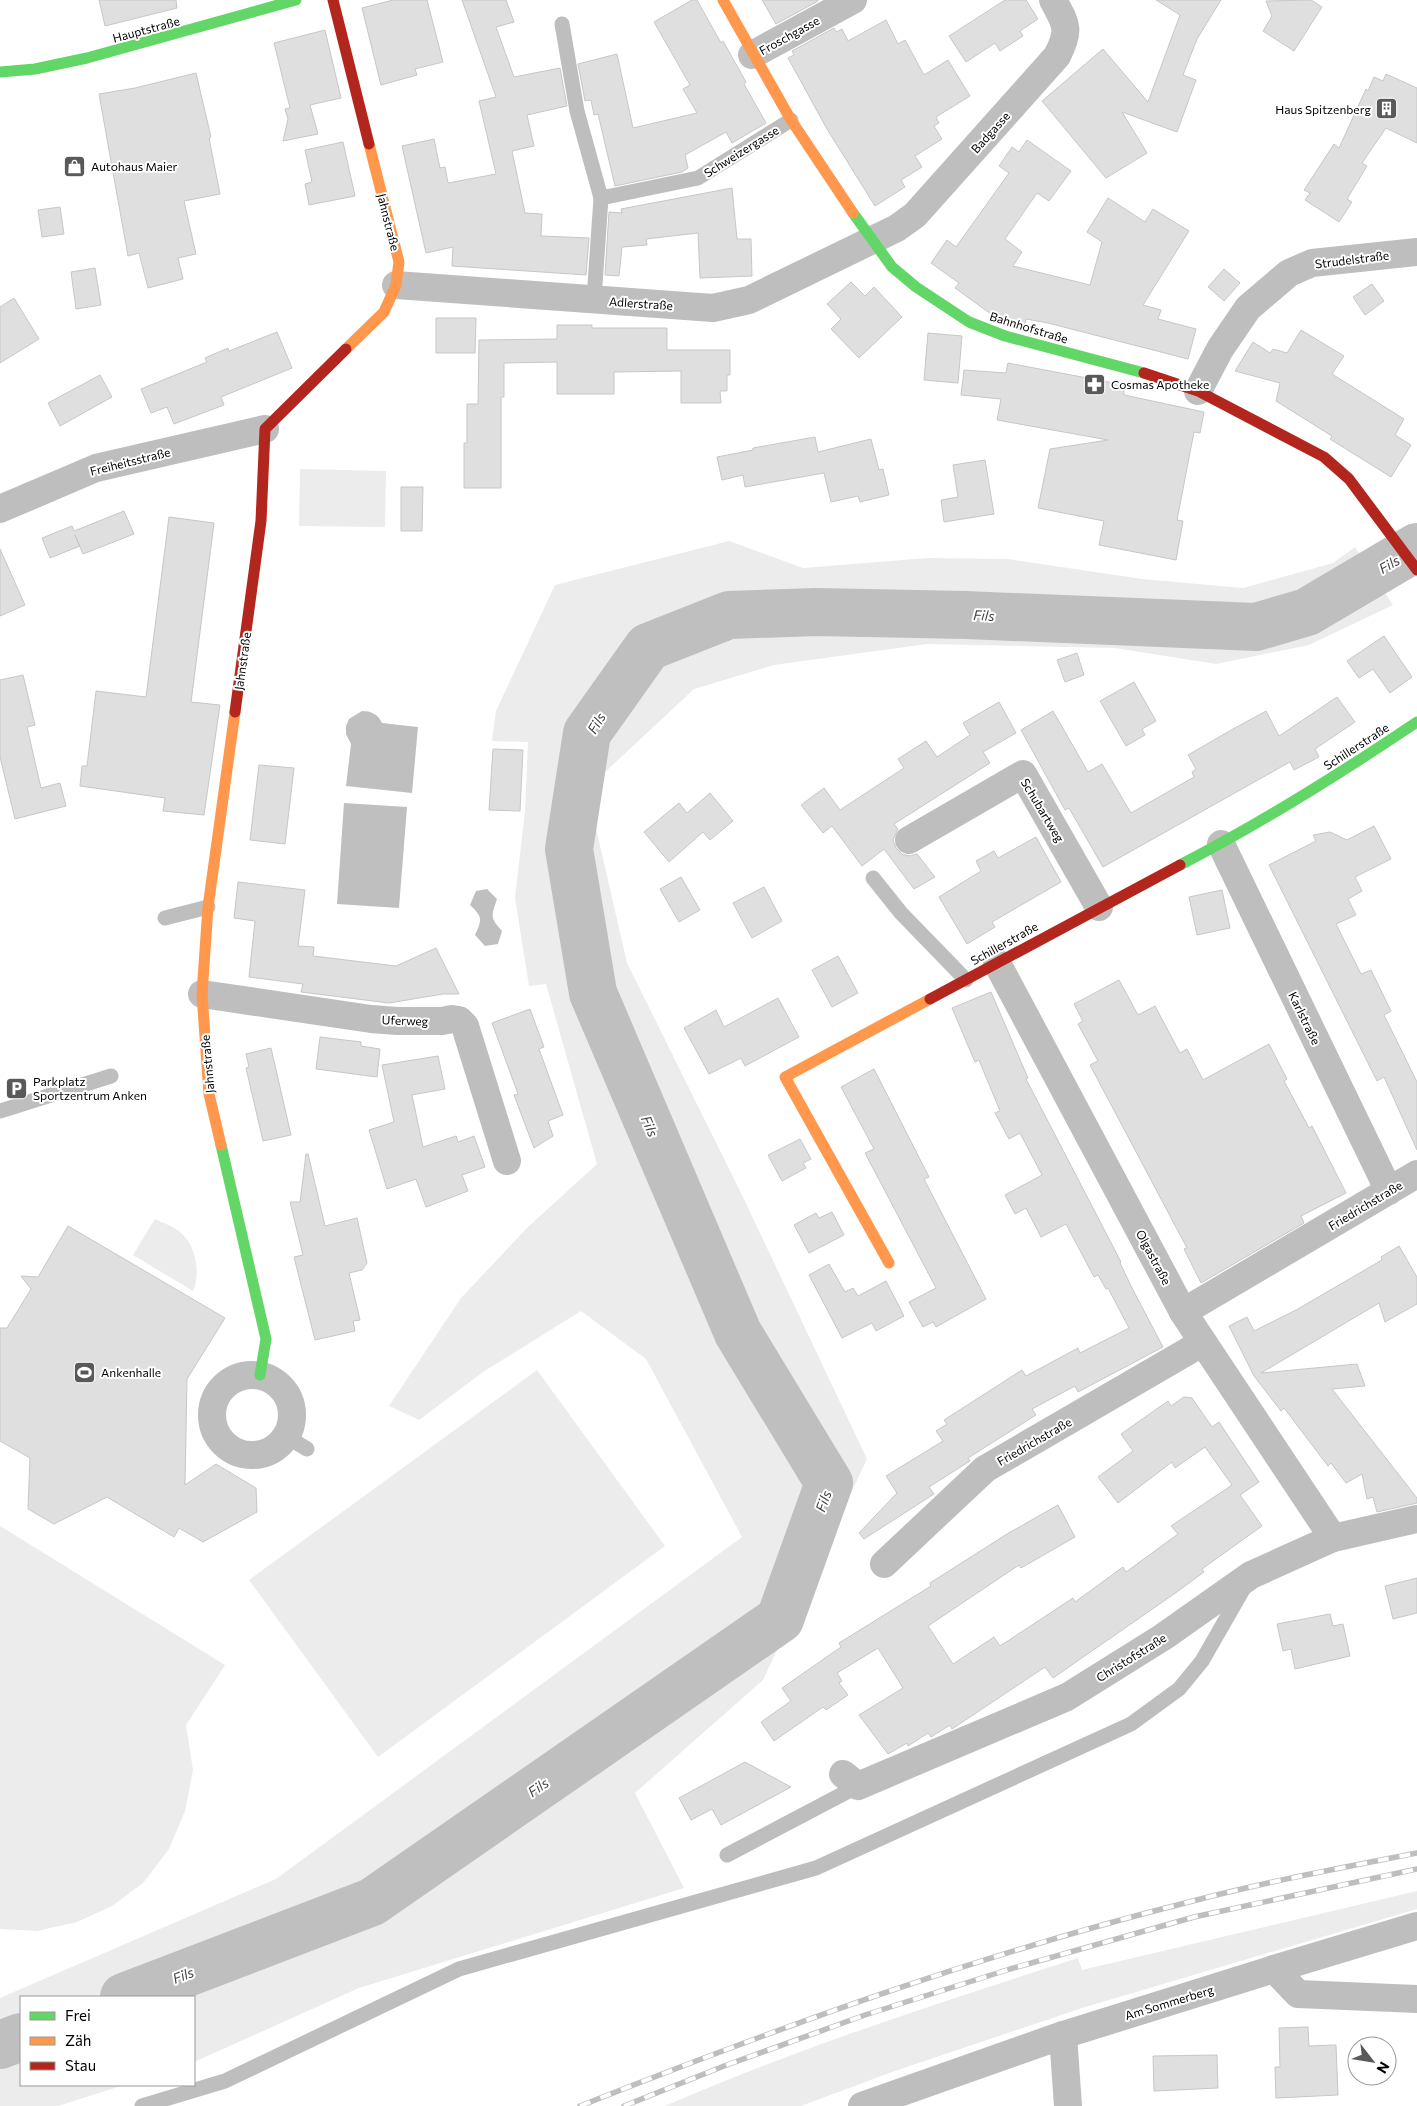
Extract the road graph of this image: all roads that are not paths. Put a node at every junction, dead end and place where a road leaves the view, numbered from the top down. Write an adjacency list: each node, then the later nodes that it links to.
1 (296, 0): 8 (street, Hauptstraße)
2 (333, 0): 13 (street, Jahnstraße)
3 (723, 0): 7 (street, Bahnhofstraße)
4 (853, 0): 7 (street, Froschgasse)
5 (1052, 0): 11 (street, Badgasse)
6 (562, 24): 10 (lane)
7 (752, 55): 9 (street, Bahnhofstraße)
8 (0, 72)
9 (791, 120): 10 (lane, Schweizergasse); 11 (street, Bahnhofstraße)
10 (601, 198): 14 (lane)
11 (871, 240): 14 (street, Adlerstraße); 15 (street, Bahnhofstraße)
12 (1417, 252): 15 (street, Strudelstraße)
13 (396, 285): 14 (street, Adlerstraße); 16 (street, Jahnstraße)
14 (594, 299)
15 (1198, 391): 18 (street, Bahnhofstraße)
16 (265, 429): 17 (street, Freiheitsstraße); 23 (street, Jahnstraße)
17 (0, 509)
18 (1417, 570)
19 (1417, 722): 21 (street, Schillerstraße)
20 (909, 840): 24 (street, Schubartweg)
21 (1221, 844): 24 (street, Schillerstraße); 33 (street, Karlstraße)
22 (873, 878): 27 (lane)
23 (208, 907): 25 (lane); 28 (street, Jahnstraße)
24 (1099, 907): 26 (street, Schillerstraße)
25 (165, 918)
26 (997, 963): 27 (street, Schillerstraße); 35 (street, Olgastraße)
27 (966, 980): 34 (street, Schillerstraße)
28 (202, 994): 31 (street, Uferweg); 37 (street, Jahnstraße)
29 (110, 1076): 30 (lane)
30 (0, 1111)
31 (508, 1161)
32 (1417, 1174): 33 (street, Friedrichstraße)
33 (1389, 1191): 35 (street, Friedrichstraße)
34 (889, 1262)
35 (1183, 1312): 36 (street, Olgastraße)
36 (1202, 1343): 39 (street, Olgastraße); 40 (street, Friedrichstraße)
37 (260, 1375): 37 (street)
38 (1417, 1519): 39 (street, Christofstraße)
39 (1334, 1538): 41 (street, Christofstraße)
40 (884, 1564)
41 (1252, 1575): 42 (street, Christofstraße); 48 (lane)
42 (851, 1780): 43 (lane)
43 (728, 1855)
44 (1417, 1926): 45 (street, Am Sommerberg)
45 (1274, 1969): 46 (street); 47 (street, Am Sommerberg)
46 (1417, 1998)
47 (1063, 2035): 49 (street, Am Sommerberg); 50 (street)
48 (142, 2106)
49 (862, 2106)
50 (1068, 2106)

